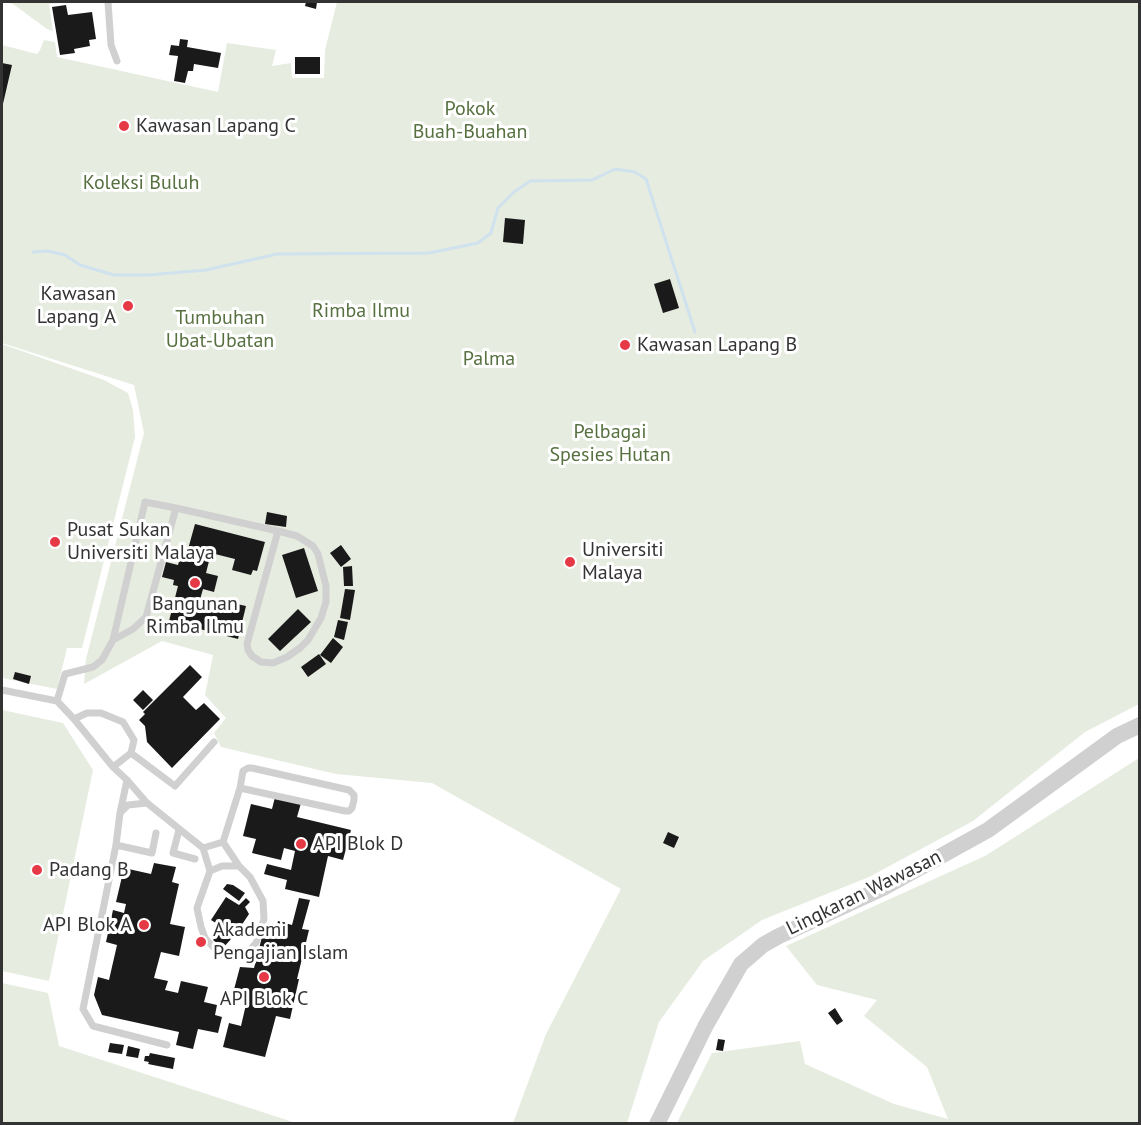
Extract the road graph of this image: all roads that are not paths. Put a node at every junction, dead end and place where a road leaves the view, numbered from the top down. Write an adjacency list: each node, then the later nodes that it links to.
1 (108, 2): 2 (lane)
2 (117, 61)
3 (176, 508): 4 (lane); 5 (lane); 5 (lane)
4 (278, 531): 4 (lane)
5 (114, 640): 7 (lane)
6 (2, 690): 7 (lane)
7 (57, 701): 8 (lane)
8 (74, 719): 11 (lane); 12 (lane)
9 (1140, 725): 26 (street, Lingkaran Wawasan)
10 (214, 742): 11 (lane)
11 (131, 753): 12 (lane)
12 (113, 767): 13 (lane)
13 (127, 780): 15 (lane); 16 (lane)
14 (240, 788): 14 (lane); 19 (lane)
15 (147, 803): 16 (lane); 17 (lane)
16 (120, 813): 20 (lane)
17 (179, 830): 21 (lane); 22 (lane)
18 (156, 833): 20 (lane)
19 (223, 842): 21 (lane); 23 (lane)
20 (116, 845): 25 (lane)
21 (203, 848): 24 (lane)
22 (195, 859)
23 (239, 866): 24 (lane); 24 (lane)
24 (210, 870)
25 (167, 1045)
26 (657, 1124)

